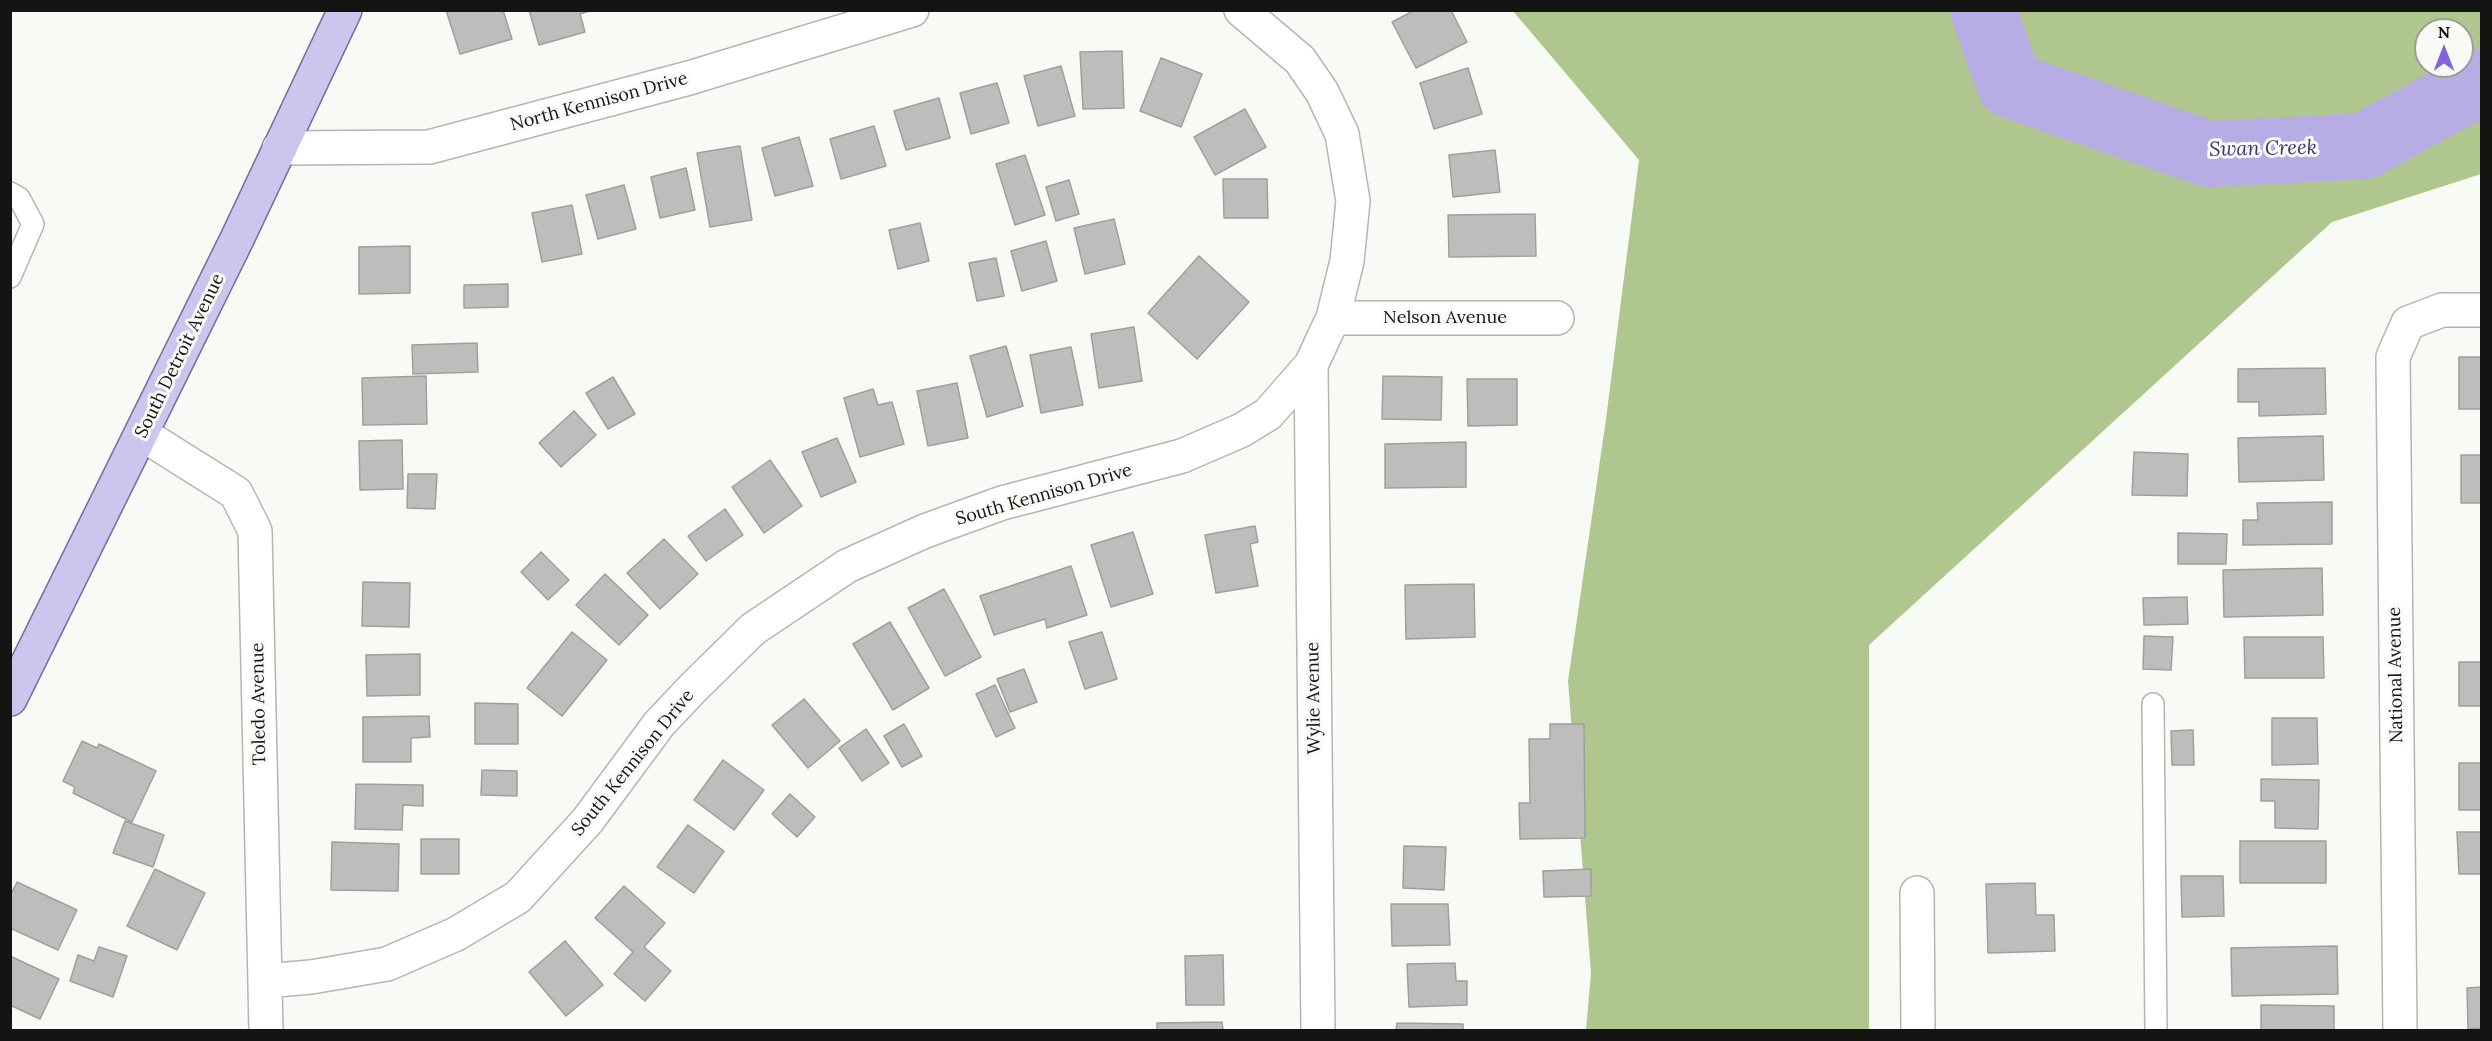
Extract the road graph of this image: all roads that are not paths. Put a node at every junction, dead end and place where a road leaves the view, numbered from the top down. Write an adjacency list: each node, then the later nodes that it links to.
1 (345, 10): 4 (main road, South Detroit Avenue)
2 (912, 10): 4 (street, North Kennison Drive)
3 (1241, 10): 8 (street)
4 (279, 148): 11 (main road, South Detroit Avenue)
5 (10, 193): 6 (lane)
6 (10, 277)
7 (2481, 310): 20 (street, National Avenue)
8 (1333, 318): 9 (street, Nelson Avenue); 10 (street)
9 (1557, 318)
10 (1311, 365): 15 (street, South Kennison Drive); 17 (street, Wylie Avenue)
11 (142, 434): 12 (main road, South Detroit Avenue); 15 (street, Toledo Avenue)
12 (13, 687)
13 (2153, 704): 19 (lane)
14 (1917, 893): 18 (street)
15 (265, 981): 16 (street, Toledo Avenue)
16 (266, 1030)
17 (1318, 1030)
18 (1918, 1030)
19 (2156, 1030)
20 (2400, 1030)

